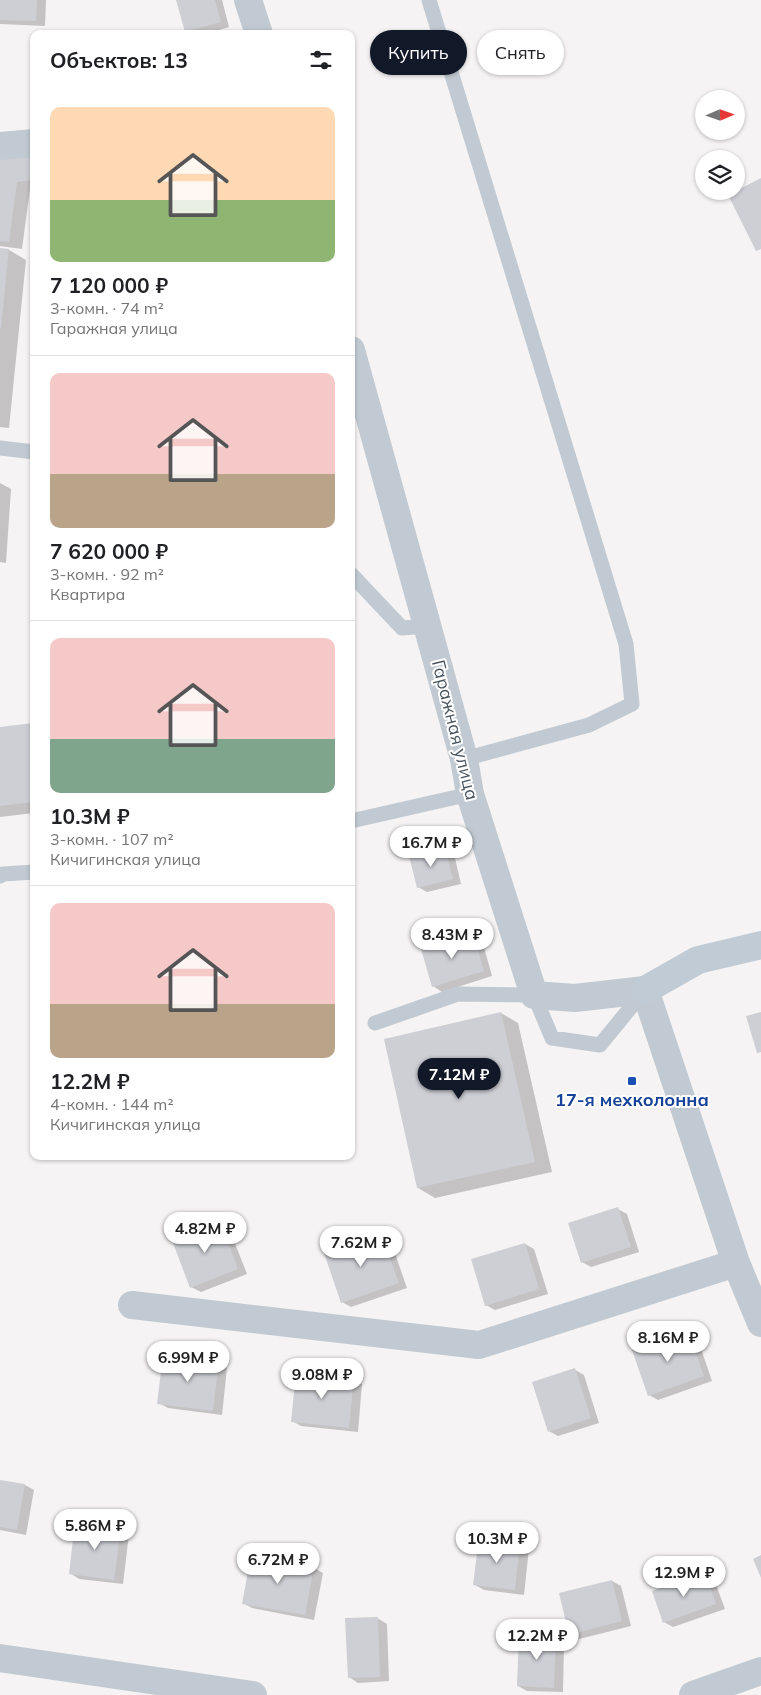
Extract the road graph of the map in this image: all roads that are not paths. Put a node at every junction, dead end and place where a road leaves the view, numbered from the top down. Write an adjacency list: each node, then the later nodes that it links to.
1 (248, 0): 3 (street)
2 (429, 0): 11 (lane)
3 (258, 30)
4 (30, 143): 5 (street)
5 (0, 146)
6 (355, 364): 10 (street, Гаражная улица)
7 (0, 448): 8 (lane)
8 (30, 452)
9 (355, 578): 10 (lane)
10 (428, 626): 11 (street, Гаражная улица)
11 (464, 759): 12 (street, Гаражная улица)
12 (470, 794): 13 (lane); 18 (street, Гаражная улица)
13 (355, 820)
14 (30, 872): 15 (lane)
15 (0, 876)
16 (761, 945): 17 (street)
17 (646, 990): 18 (street); 18 (lane); 20 (street)
18 (534, 995): 19 (lane)
19 (375, 1024)
20 (736, 1263): 21 (street); 22 (street)
21 (132, 1305)
22 (761, 1323)
23 (0, 1658): 25 (street)
24 (761, 1670): 26 (street)
25 (253, 1695)
26 (693, 1695)

